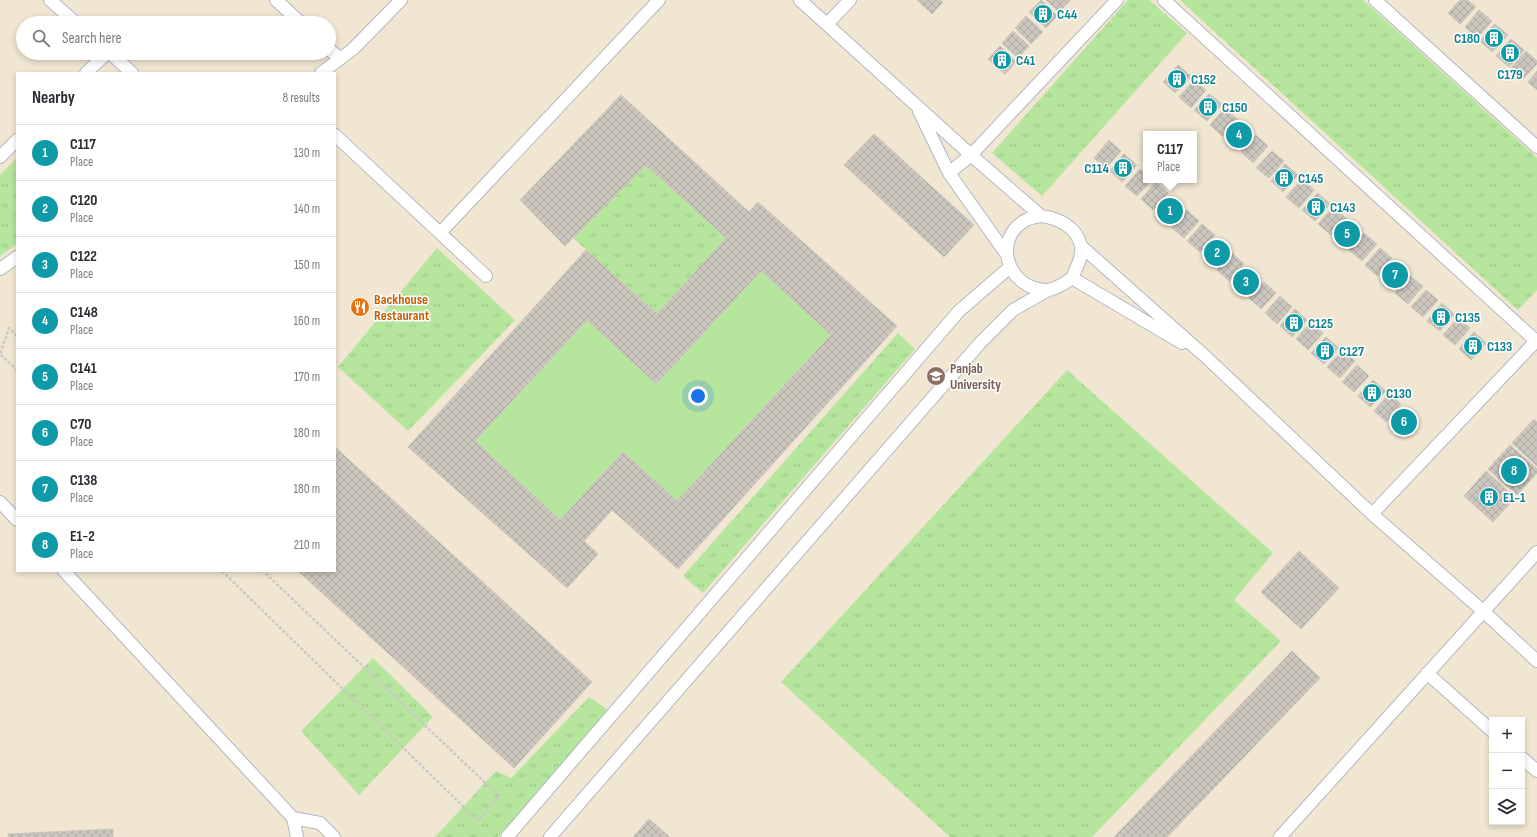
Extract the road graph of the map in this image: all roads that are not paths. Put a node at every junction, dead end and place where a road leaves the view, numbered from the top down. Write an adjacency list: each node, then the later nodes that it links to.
1 (50, 0): 10 (lane)
2 (276, 0): 11 (lane)
3 (401, 0): 14 (lane)
4 (659, 0): 28 (lane)
5 (800, 0): 12 (lane)
6 (850, 0): 12 (lane)
7 (1117, 0): 24 (lane)
8 (1164, 0): 36 (lane)
9 (1374, 0): 23 (lane)
10 (68, 16)
11 (293, 16)
12 (827, 24): 20 (lane)
13 (336, 55): 14 (lane)
14 (340, 59): 19 (lane)
15 (100, 60): 17 (lane)
16 (118, 60): 18 (lane)
17 (87, 72)
18 (131, 72)
19 (322, 72)
20 (916, 104): 24 (lane); 26 (lane)
21 (336, 136): 28 (lane)
22 (16, 141): 25 (lane)
23 (1537, 147)
24 (971, 155): 26 (lane); 27 (lane)
25 (0, 157)
26 (950, 172): 31 (lane)
27 (1041, 216): 29 (lane); 31 (lane)
28 (440, 233): 33 (lane)
29 (1081, 246): 34 (lane); 37 (lane)
30 (16, 259): 32 (lane)
31 (1008, 261): 35 (lane); 52 (lane)
32 (0, 269)
33 (486, 276)
34 (1072, 278): 35 (lane); 37 (lane)
35 (1048, 290): 53 (lane)
36 (1537, 341): 39 (lane)
37 (1206, 357): 39 (lane)
38 (0, 502): 40 (lane)
39 (1372, 514): 43 (lane)
40 (16, 519)
41 (1537, 552): 43 (lane)
42 (65, 572): 49 (lane)
43 (1483, 611): 44 (lane); 45 (lane)
44 (1537, 660)
45 (1427, 673): 46 (lane); 54 (lane)
46 (1489, 728)
47 (1525, 761): 48 (lane)
48 (1537, 771)
49 (293, 818): 50 (lane); 51 (lane)
50 (298, 837)
51 (334, 837)
52 (507, 837)
53 (550, 837)
54 (1280, 837)

